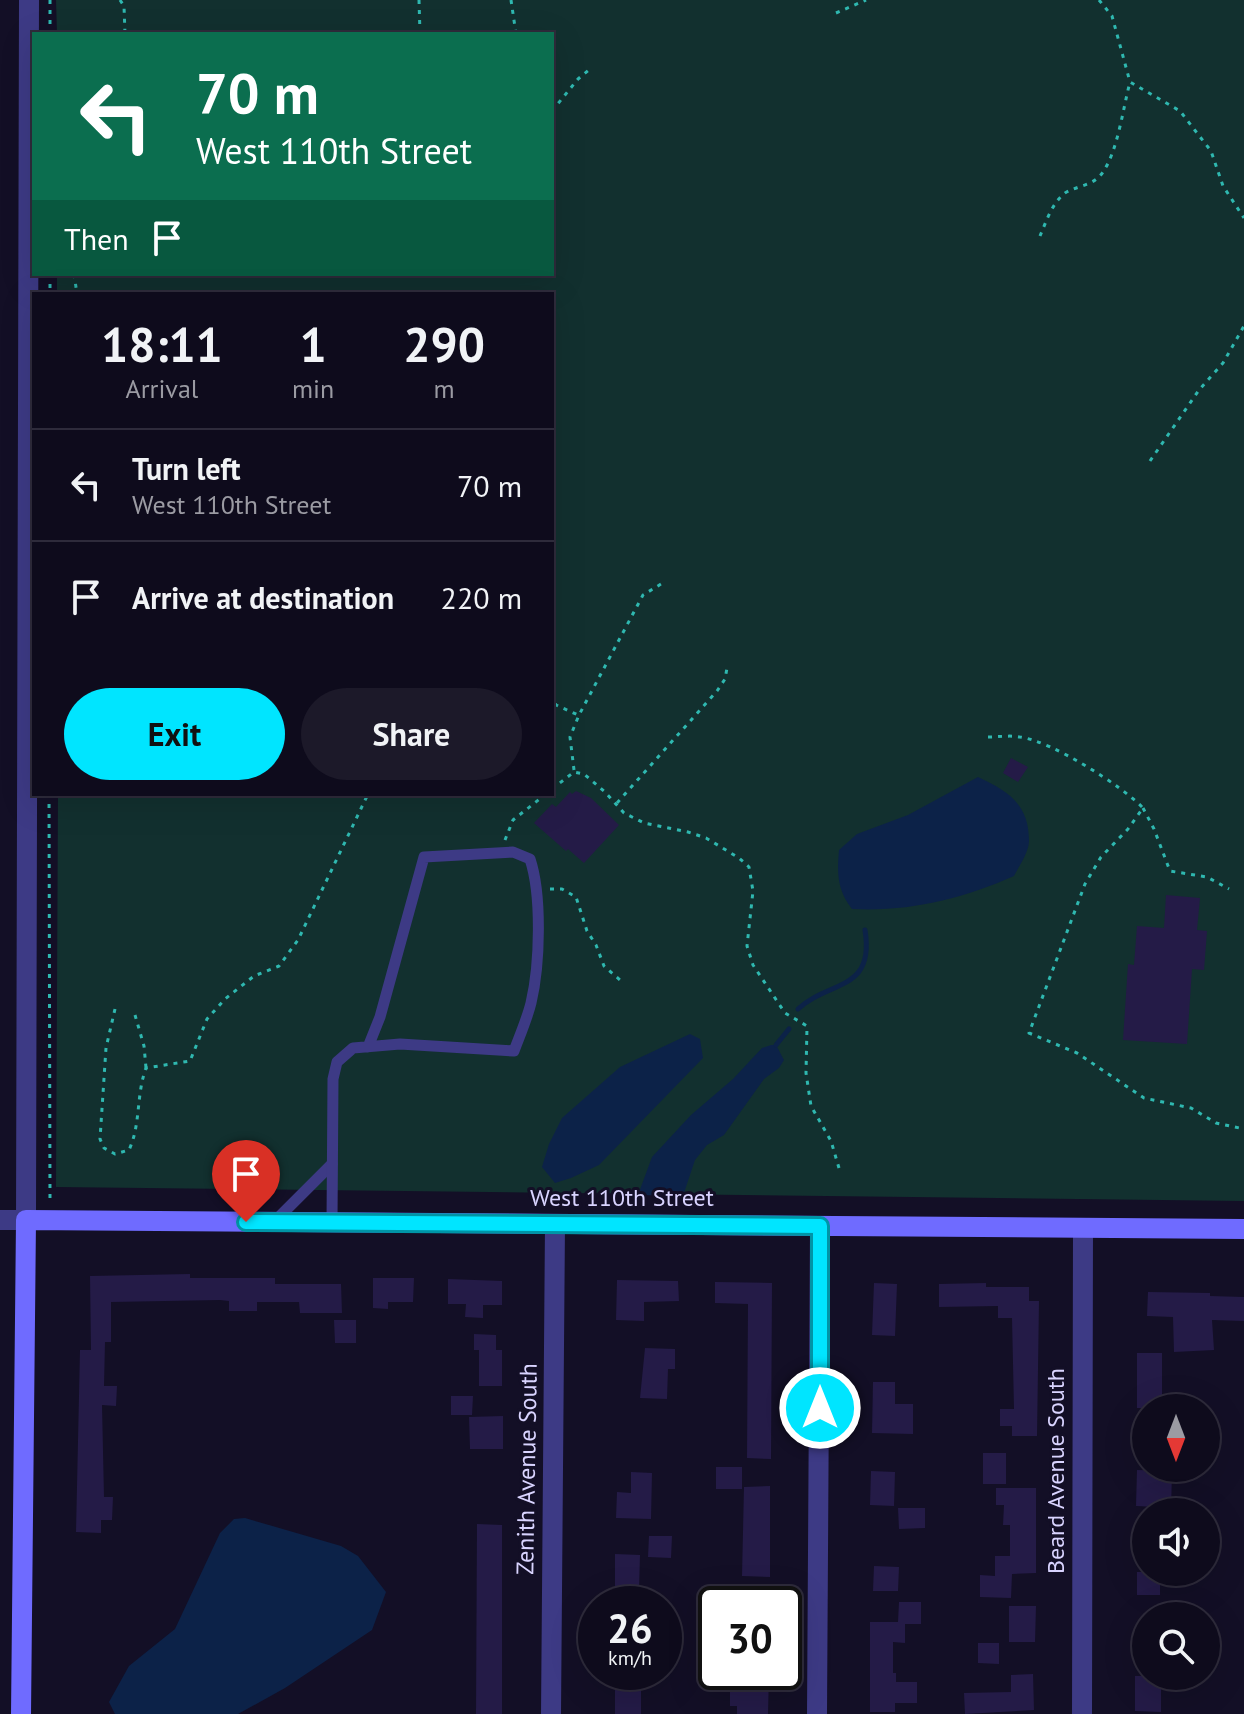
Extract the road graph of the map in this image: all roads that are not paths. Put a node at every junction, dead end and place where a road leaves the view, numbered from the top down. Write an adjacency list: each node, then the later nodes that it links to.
1 (29, 0): 5 (street)
2 (368, 1047): 2 (lane); 3 (lane)
3 (332, 1164): 6 (lane); 7 (lane)
4 (0, 1220): 5 (street, West 110th Street)
5 (26, 1220): 6 (street, West 110th Street); 12 (street)
6 (274, 1222): 7 (street, West 110th Street)
7 (332, 1222): 8 (street, West 110th Street)
8 (555, 1224): 9 (street, West 110th Street); 13 (street, Zenith Avenue South)
9 (820, 1226): 10 (street, West 110th Street); 14 (street)
10 (1083, 1228): 11 (street, West 110th Street); 15 (street, Beard Avenue South)
11 (1244, 1229)
12 (21, 1714)
13 (551, 1714)
14 (817, 1714)
15 (1082, 1714)

